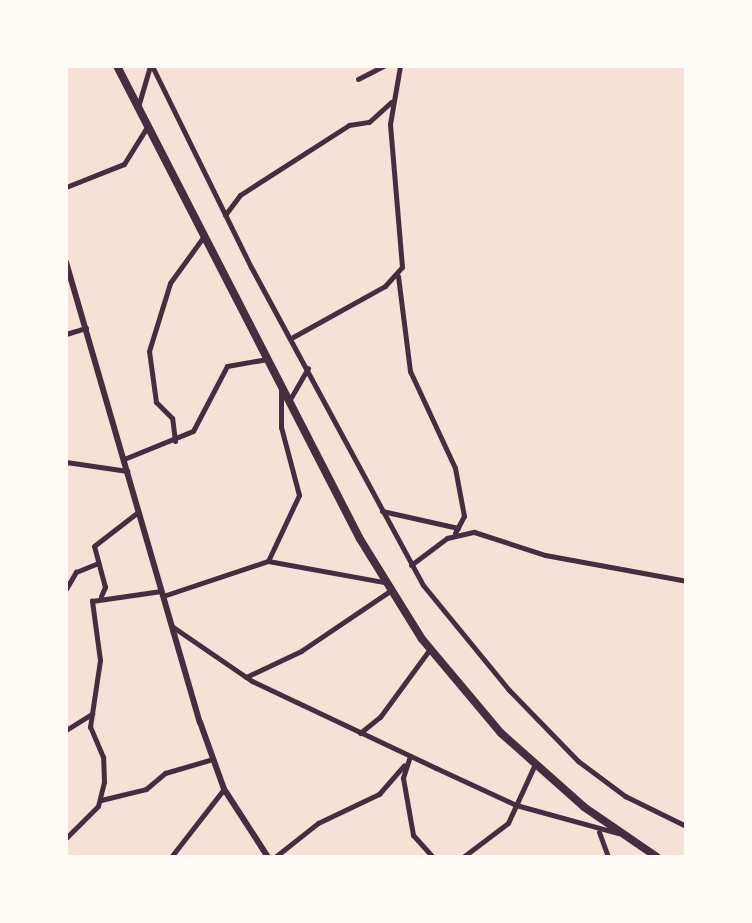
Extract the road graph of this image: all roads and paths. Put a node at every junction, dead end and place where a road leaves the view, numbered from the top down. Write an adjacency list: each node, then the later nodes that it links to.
1 (117, 66): 7 (main road)
2 (151, 66): 7 (street); 10 (street)
3 (383, 66): 5 (street)
4 (400, 66): 6 (street)
5 (358, 79)
6 (392, 101): 10 (street); 13 (street)
7 (138, 107): 8 (main road)
8 (147, 126): 9 (street); 11 (main road)
9 (66, 187)
10 (225, 216): 16 (street)
11 (204, 236): 17 (main road); 21 (street)
12 (66, 262): 14 (street)
13 (398, 276): 16 (street); 27 (street)
14 (86, 328): 15 (street); 22 (street)
15 (66, 334)
16 (293, 337): 18 (street)
17 (267, 359): 19 (main road); 21 (street)
18 (309, 368): 20 (street); 25 (street)
19 (281, 385): 20 (main road); 28 (street)
20 (289, 401): 32 (main road)
21 (175, 441): 22 (street)
22 (124, 459): 24 (street)
23 (66, 462): 24 (street)
24 (127, 471): 26 (street)
25 (381, 511): 27 (street); 30 (street)
26 (138, 512): 29 (street); 35 (street)
27 (456, 531): 30 (street); 31 (street)
28 (268, 561): 32 (street); 35 (street)
29 (98, 563): 33 (street); 36 (street)
30 (411, 565): 50 (street)
31 (686, 581)
32 (384, 582): 34 (main road)
33 (66, 589)
34 (390, 591): 38 (main road); 39 (street)
35 (161, 594): 36 (street); 37 (street)
36 (101, 596): 40 (street)
37 (172, 626): 39 (street); 44 (street)
38 (430, 649): 42 (street); 45 (main road)
39 (245, 677): 42 (street)
40 (93, 714): 41 (street); 48 (street)
41 (66, 730)
42 (360, 733): 43 (street)
43 (410, 756): 46 (street); 49 (street)
44 (213, 759): 47 (street); 48 (street)
45 (535, 764): 49 (street); 52 (main road)
46 (404, 765): 56 (street); 57 (street)
47 (224, 789): 54 (street); 55 (street)
48 (100, 801): 53 (street)
49 (516, 805): 51 (street); 58 (street)
50 (686, 826)
51 (599, 831): 52 (street); 59 (street)
52 (620, 833): 60 (main road)
53 (66, 838)
54 (171, 857)
55 (268, 857)
56 (275, 857)
57 (433, 857)
58 (463, 857)
59 (608, 857)
60 (657, 857)

